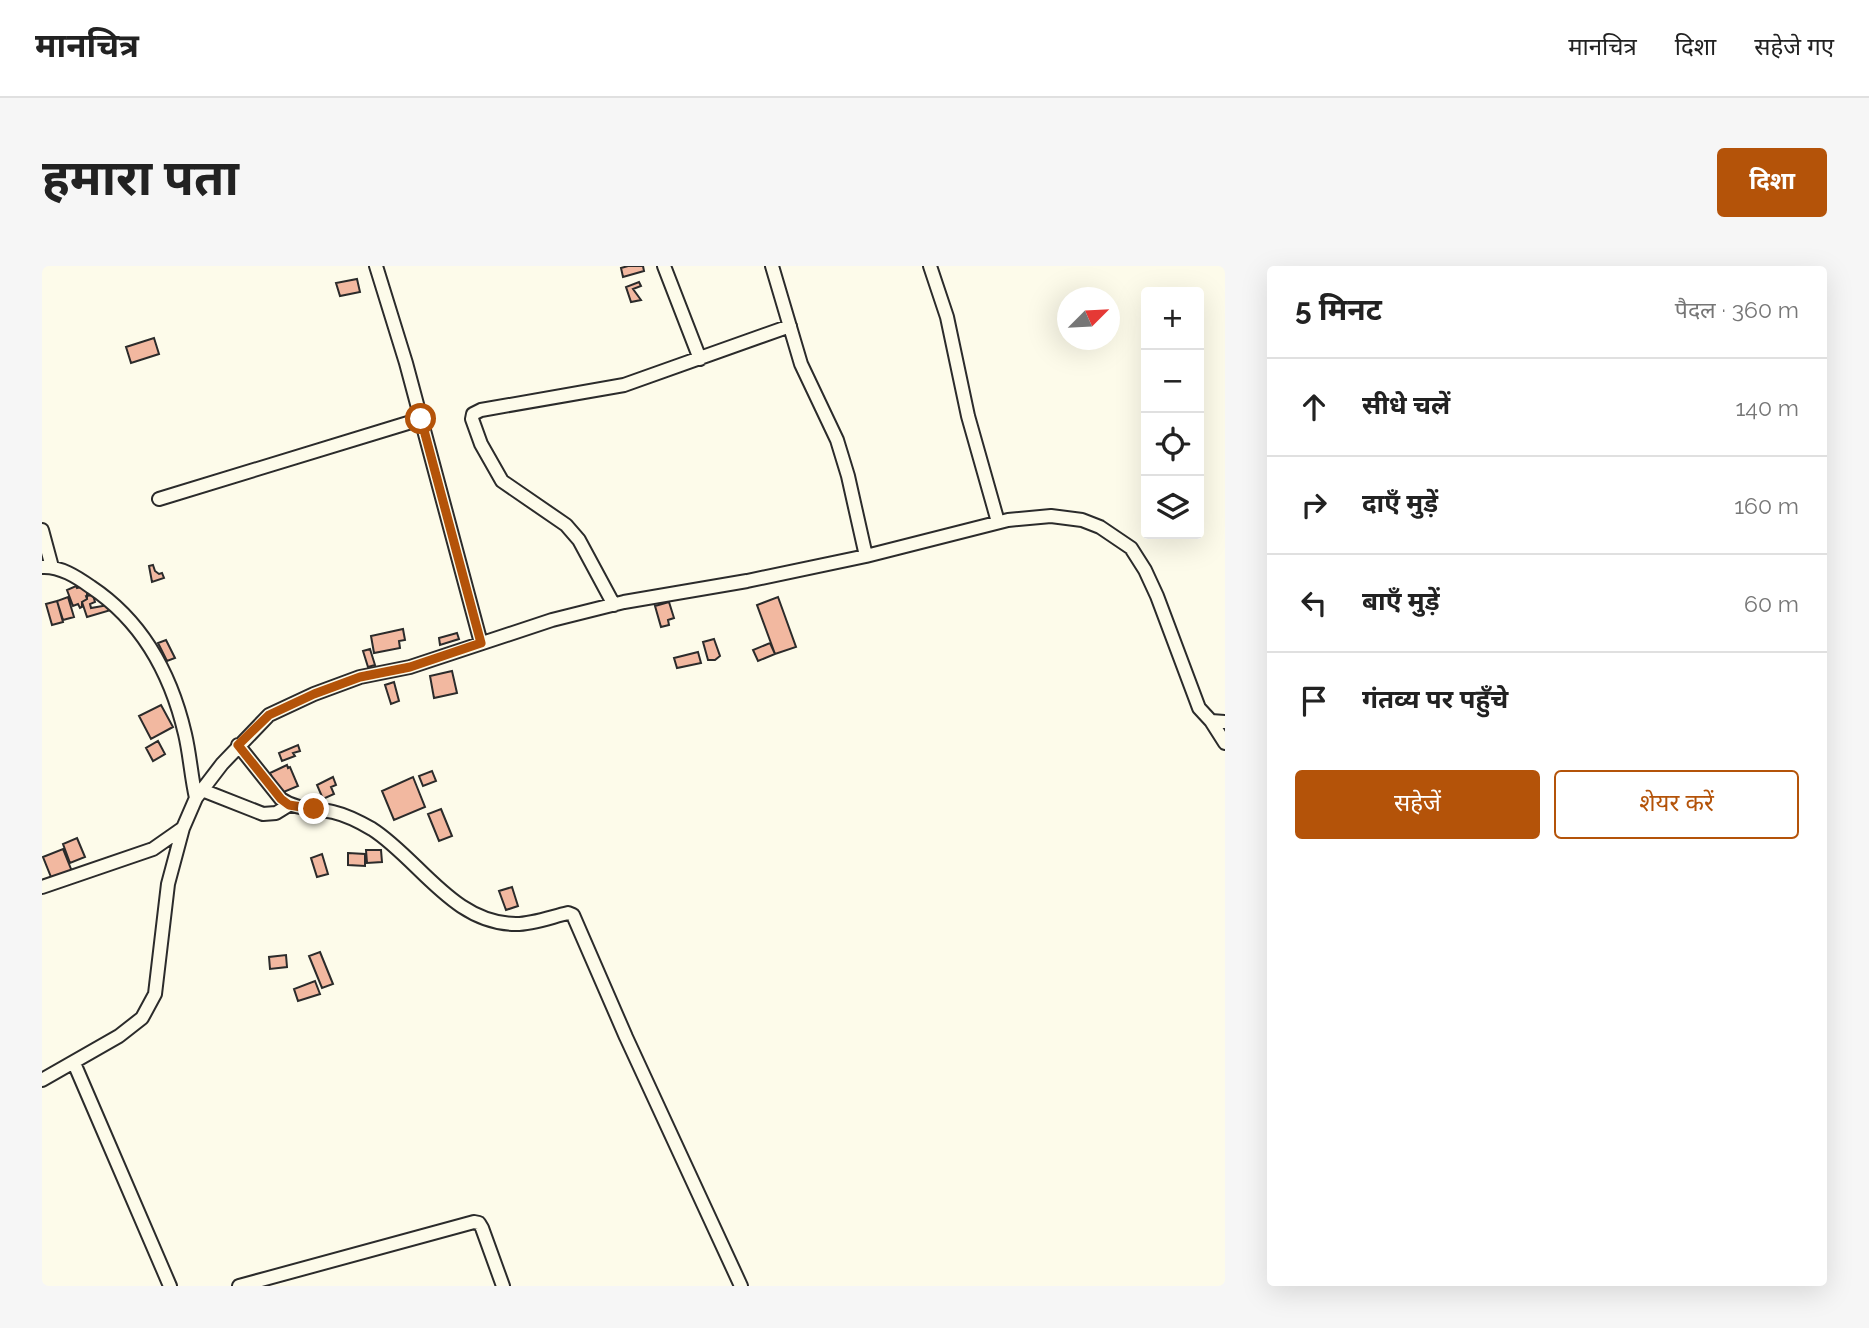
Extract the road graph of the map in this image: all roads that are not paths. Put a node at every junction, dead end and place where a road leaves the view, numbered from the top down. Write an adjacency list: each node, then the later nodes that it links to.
1 (376, 266): 7 (street)
2 (664, 266): 6 (street)
3 (772, 266): 5 (street)
4 (930, 266): 9 (street)
5 (790, 326): 6 (street); 11 (street)
6 (701, 359): 13 (street)
7 (421, 419): 8 (street); 14 (street)
8 (159, 499)
9 (998, 522): 11 (street); 15 (street)
10 (42, 530): 12 (street)
11 (866, 556): 13 (street)
12 (47, 567): 19 (street)
13 (614, 605): 14 (street)
14 (481, 643): 18 (street)
15 (1211, 721): 16 (street); 17 (street)
16 (1225, 722)
17 (1225, 743)
18 (238, 745): 19 (street); 20 (street)
19 (199, 794): 20 (street); 21 (street)
20 (289, 805): 28 (street)
21 (183, 828): 22 (street); 23 (street)
22 (42, 887)
23 (74, 1063): 24 (street); 25 (street)
24 (42, 1080)
25 (170, 1286)
26 (239, 1286): 27 (street)
27 (503, 1286)
28 (741, 1286)

